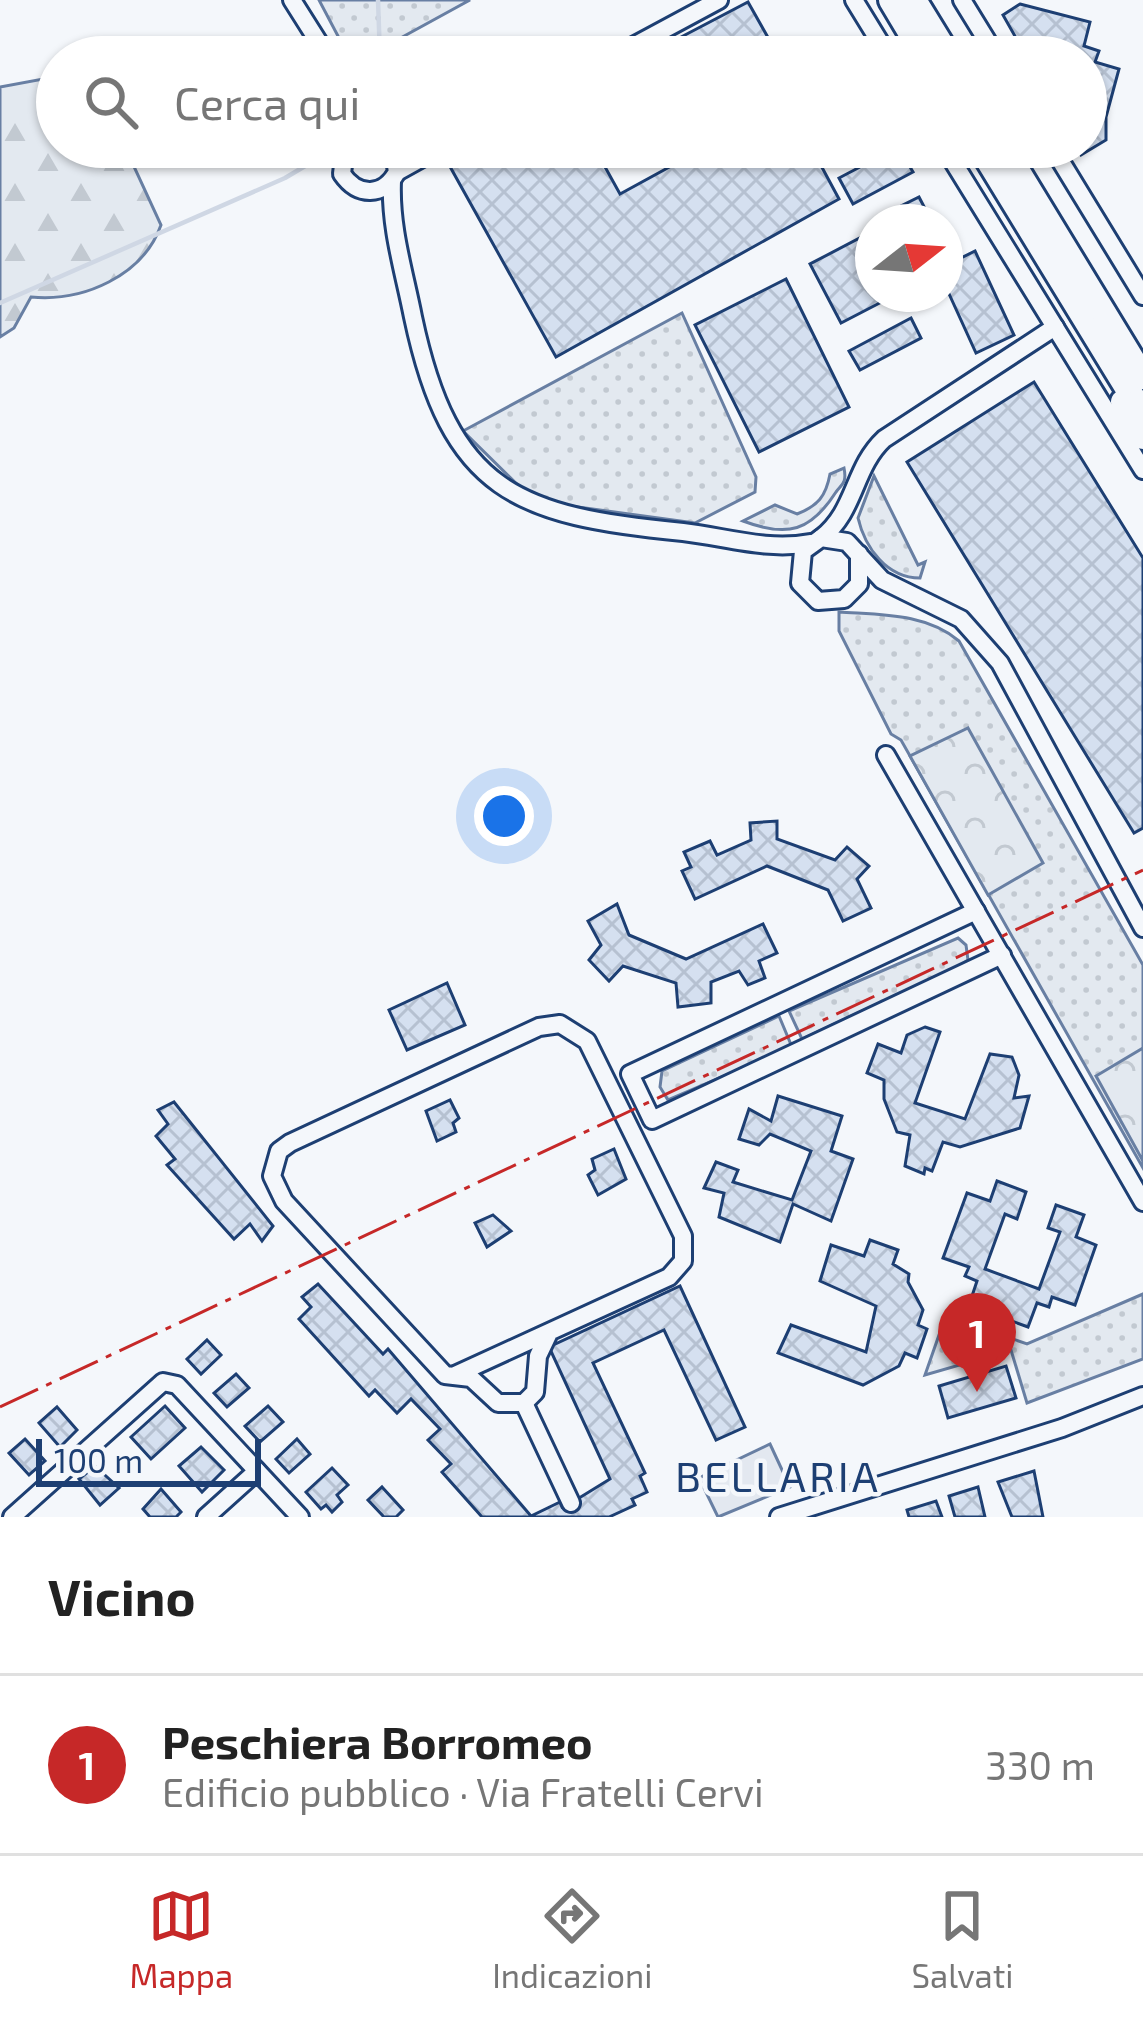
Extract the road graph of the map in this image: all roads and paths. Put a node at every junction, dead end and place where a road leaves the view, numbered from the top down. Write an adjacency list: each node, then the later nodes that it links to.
1 (292, 0): 7 (street)
2 (718, 0): 8 (street)
3 (854, 0): 9 (street)
4 (891, 0): 10 (highway)
5 (914, 0): 11 (highway)
6 (962, 0): 12 (street)
7 (315, 36)
8 (652, 36)
9 (876, 36)
10 (912, 36)
11 (936, 36)
12 (984, 36)
13 (343, 168): 21 (street)
14 (394, 168): 20 (street)
15 (408, 168): 20 (street)
16 (957, 168): 25 (street)
17 (993, 168): 23 (highway)
18 (1017, 168): 26 (highway)
19 (1065, 168): 24 (street)
20 (394, 177): 21 (street); 22 (street)
21 (362, 191): 22 (street)
22 (392, 224): 32 (street)
23 (1062, 282): 27 (highway); 28 (highway)
24 (1143, 296)
25 (1055, 327): 29 (street); 30 (street)
26 (1143, 377)
27 (1143, 414)
28 (1143, 437)
29 (1143, 470)
30 (849, 508): 31 (street); 33 (street)
31 (816, 540): 32 (street); 33 (street); 34 (street)
32 (753, 543): 34 (street)
33 (856, 551): 35 (street); 36 (street)
34 (800, 583): 36 (street)
35 (900, 590): 36 (street); 39 (street)
36 (844, 599)
37 (886, 754): 38 (street)
38 (976, 910): 40 (street); 40 (street)
39 (1143, 928)
40 (1001, 955): 41 (street)
41 (1143, 1202)
42 (548, 1335): 43 (street); 44 (street); 45 (street)
43 (500, 1354): 44 (street); 45 (street); 46 (street)
44 (538, 1372): 48 (street)
45 (455, 1375): 46 (street)
46 (483, 1384): 48 (street)
47 (1143, 1396): 54 (street)
48 (524, 1403): 50 (street)
49 (257, 1471): 51 (street); 52 (street); 53 (street)
50 (572, 1503)
51 (12, 1517)
52 (206, 1517)
53 (300, 1517)
54 (779, 1517)

